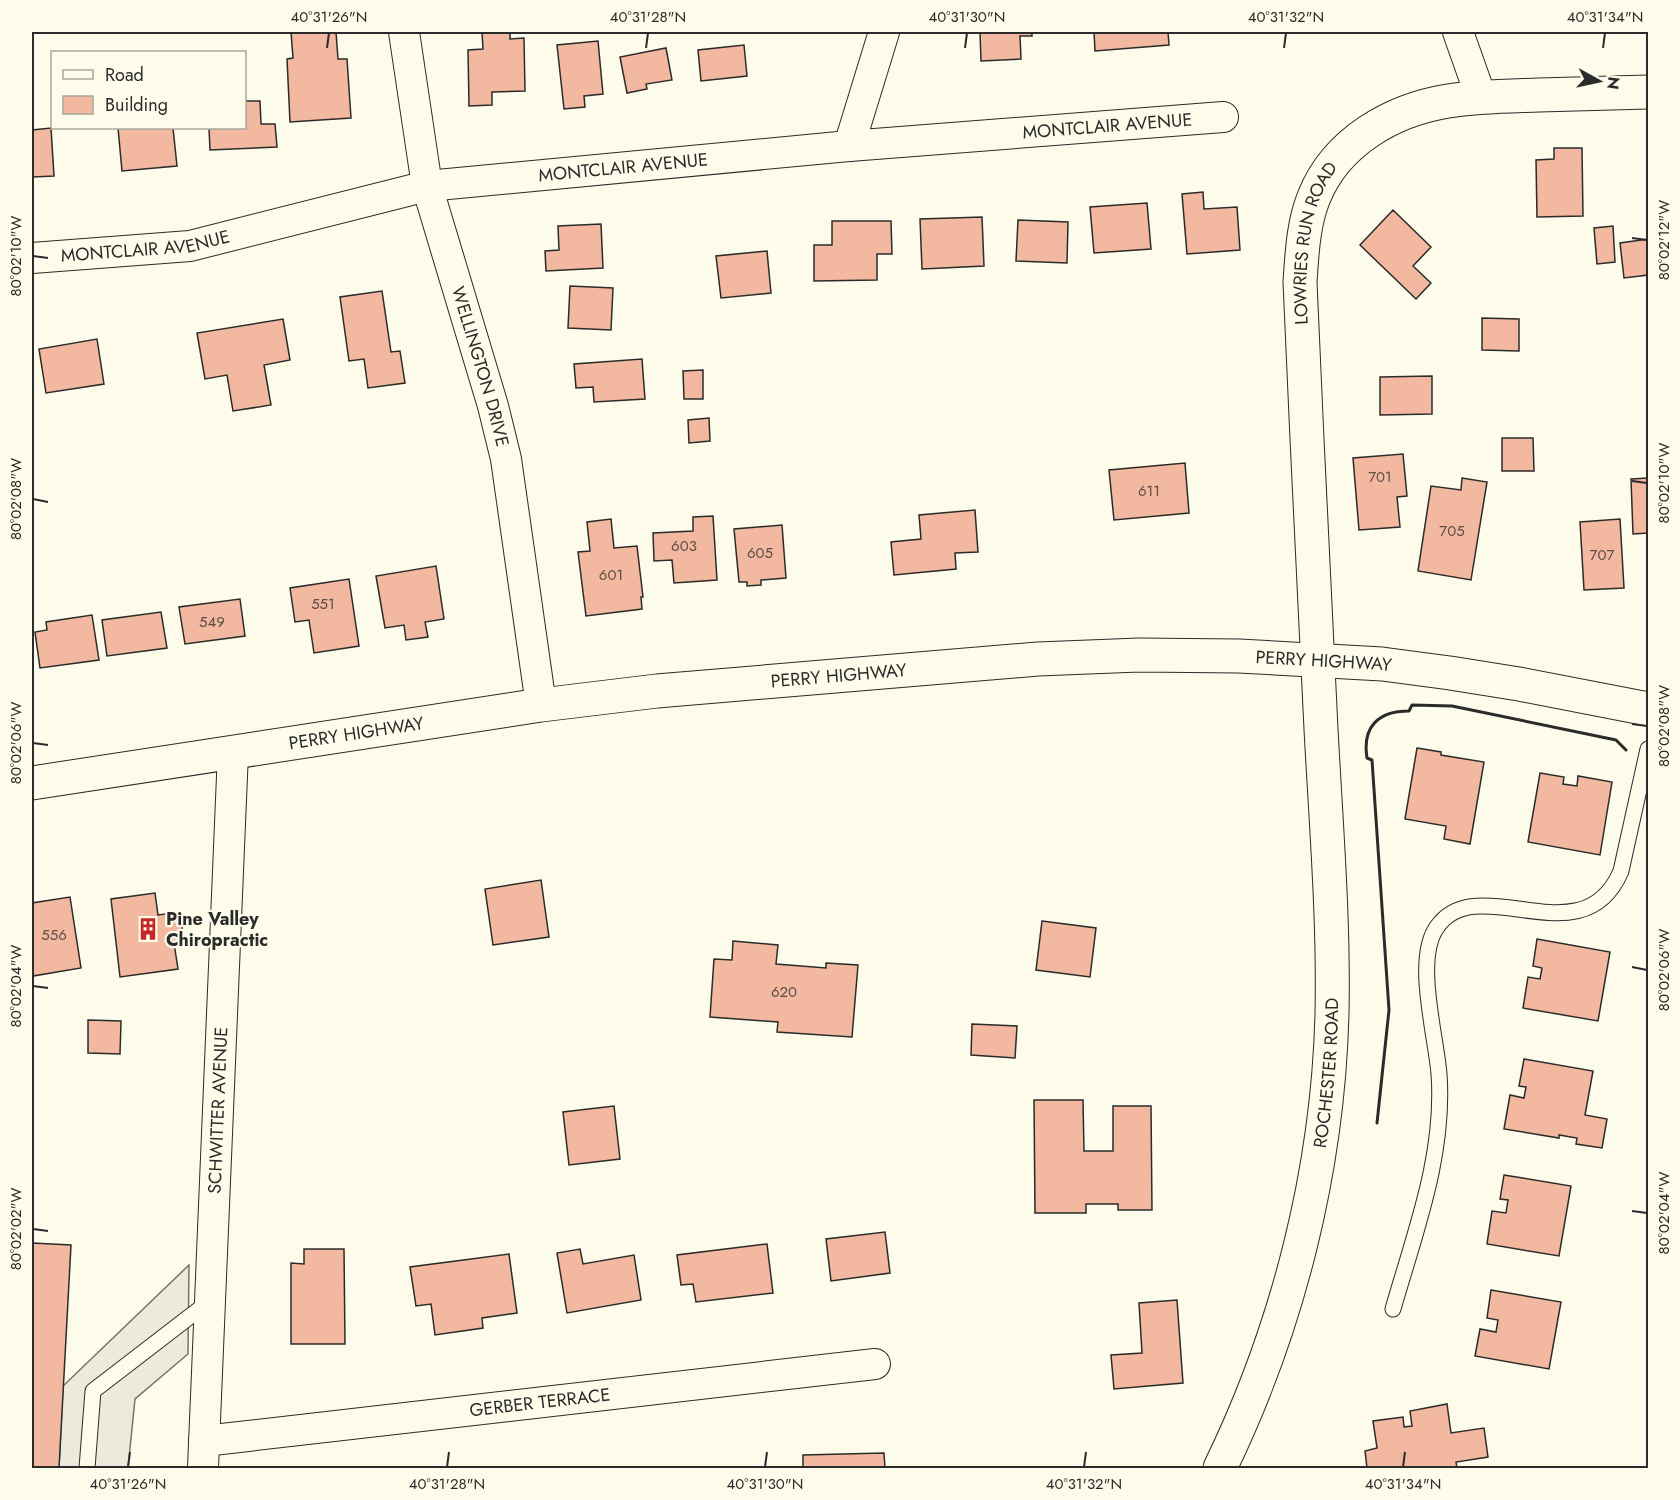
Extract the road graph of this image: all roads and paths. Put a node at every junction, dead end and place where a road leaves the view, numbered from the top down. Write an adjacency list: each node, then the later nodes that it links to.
1 (404, 32): 8 (street, WELLINGTON DRIVE)
2 (884, 32): 7 (street)
3 (1458, 32): 5 (street)
4 (1648, 92): 5 (street, LOWRIES RUN ROAD)
5 (1481, 97): 10 (street, LOWRIES RUN ROAD)
6 (1223, 117): 7 (street, MONTCLAIR AVENUE)
7 (849, 146): 8 (street, MONTCLAIR AVENUE)
8 (427, 186): 9 (street, MONTCLAIR AVENUE); 11 (street, WELLINGTON DRIVE)
9 (32, 258)
10 (1317, 660): 11 (street, PERRY HIGHWAY); 12 (street, PERRY HIGHWAY); 21 (street, ROCHESTER ROAD)
11 (541, 705): 14 (street, PERRY HIGHWAY)
12 (1648, 709)
13 (1648, 749): 17 (lane)
14 (233, 752): 15 (street, PERRY HIGHWAY); 16 (street, SCHWITTER AVENUE)
15 (32, 783)
16 (210, 1301): 19 (street, SCHWITTER AVENUE); 20 (lane)
17 (1393, 1309)
18 (875, 1364): 19 (street, GERBER TERRACE)
19 (204, 1455)
20 (87, 1468)
21 (1220, 1468)

